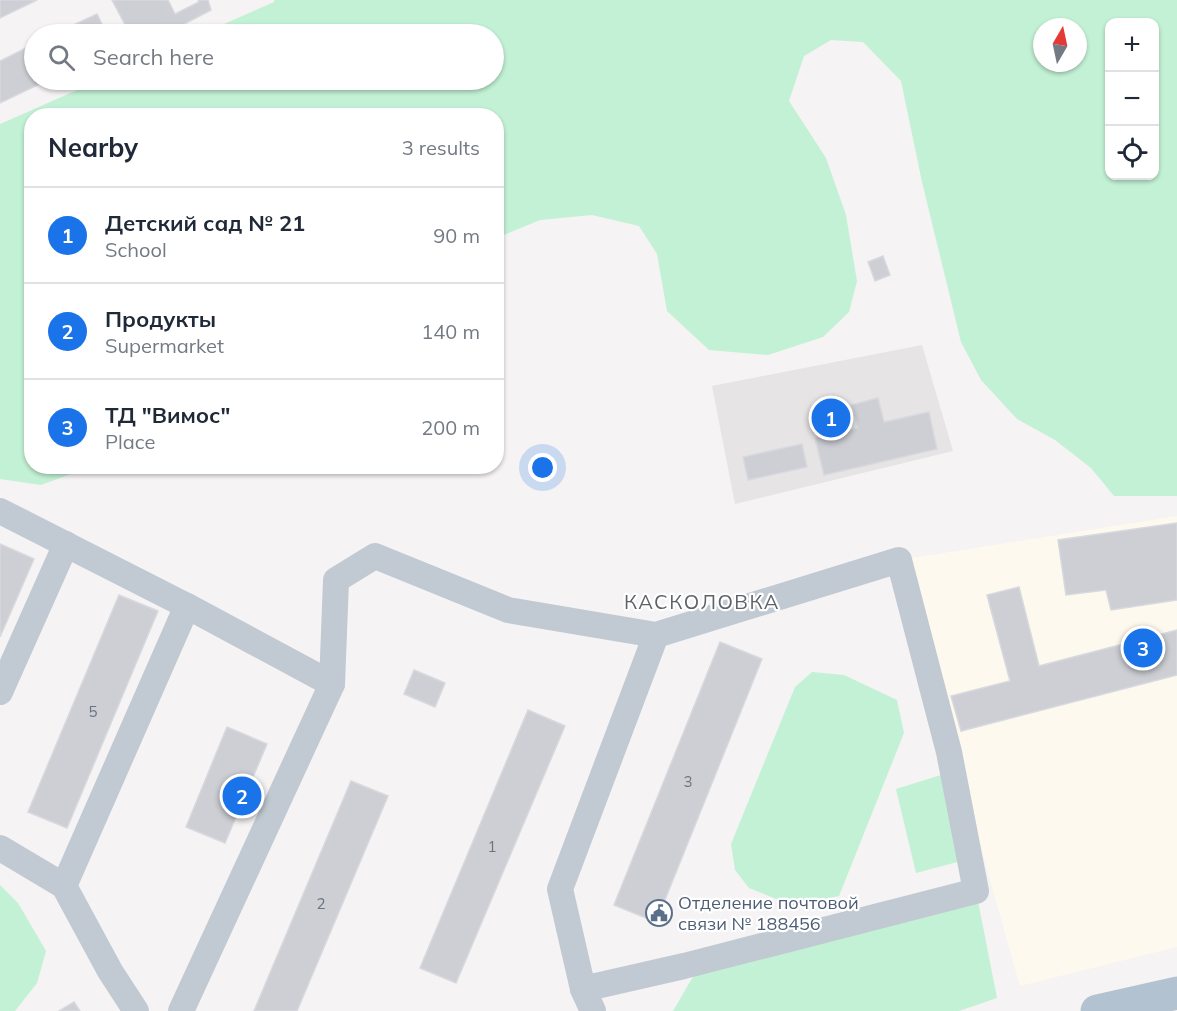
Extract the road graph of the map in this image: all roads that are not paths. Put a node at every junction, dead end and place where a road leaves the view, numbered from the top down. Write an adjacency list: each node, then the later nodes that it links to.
1 (0, 511): 2 (lane)
2 (66, 544): 3 (lane); 6 (lane)
3 (187, 606): 5 (lane); 8 (lane)
4 (656, 635): 5 (lane); 10 (lane); 10 (lane)
5 (332, 684): 12 (lane)
6 (0, 692)
7 (0, 848): 8 (lane)
8 (64, 886): 11 (lane)
9 (1177, 993): 13 (main road)
10 (588, 1000)
11 (136, 1011)
12 (181, 1011)
13 (1097, 1011)

